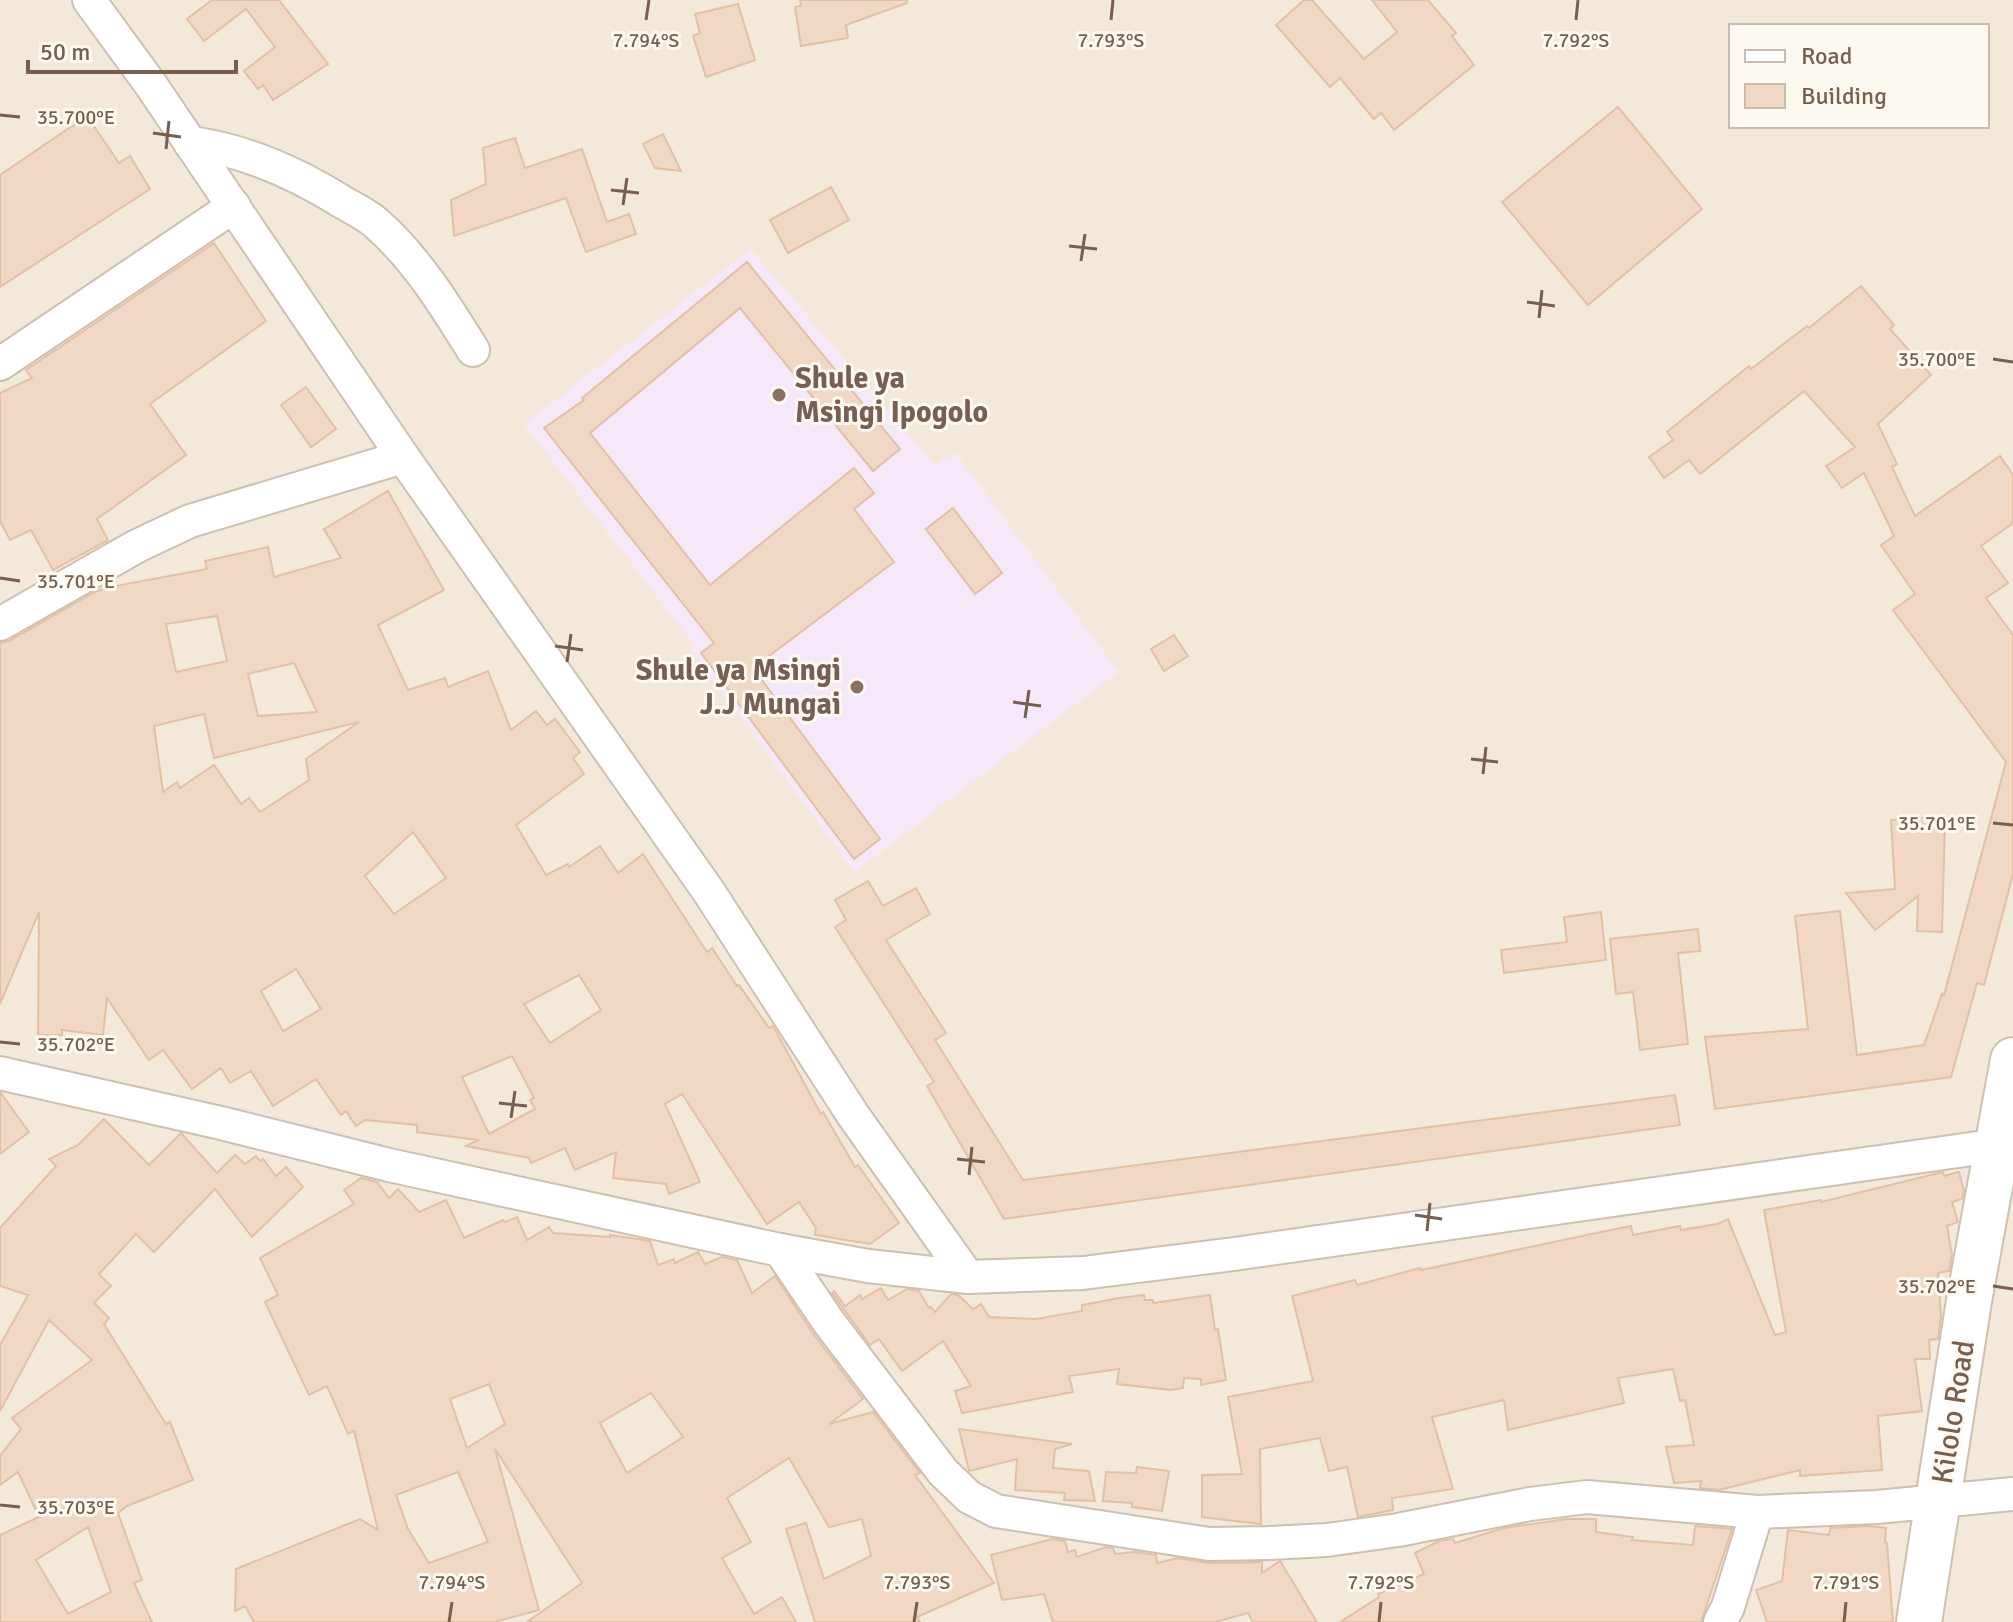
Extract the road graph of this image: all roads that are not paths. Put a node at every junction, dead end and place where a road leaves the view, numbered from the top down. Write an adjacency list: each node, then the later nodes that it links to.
1 (89, 0): 2 (street)
2 (190, 143): 3 (street); 4 (street)
3 (234, 206): 5 (street); 6 (street)
4 (473, 350)
5 (0, 364)
6 (403, 457): 7 (street); 12 (street)
7 (0, 624)
8 (2013, 1060): 10 (main road, Kilolo Road)
9 (0, 1073): 11 (street)
10 (2005, 1145): 12 (street); 14 (main road, Kilolo Road)
11 (780, 1250): 12 (street); 15 (street)
12 (968, 1277)
13 (2013, 1494): 14 (street)
14 (1939, 1499): 15 (street); 17 (main road, Kilolo Road)
15 (1757, 1512): 16 (street)
16 (1720, 1622)
17 (1919, 1622)

